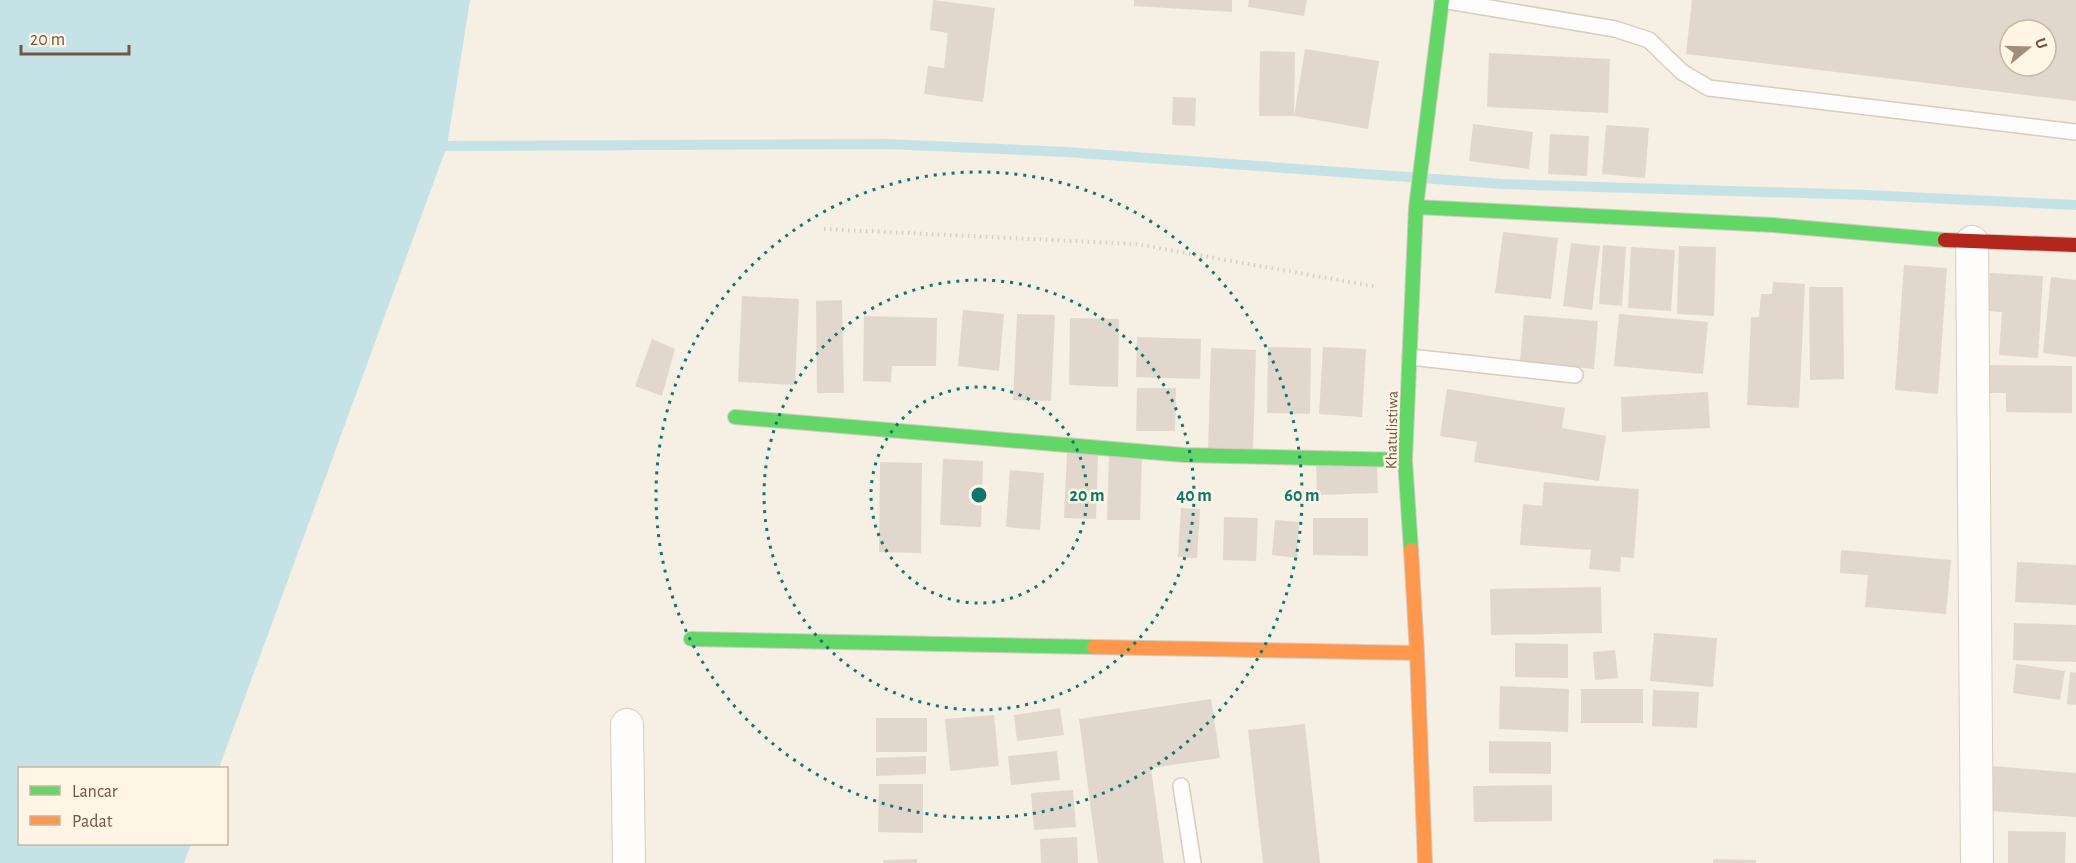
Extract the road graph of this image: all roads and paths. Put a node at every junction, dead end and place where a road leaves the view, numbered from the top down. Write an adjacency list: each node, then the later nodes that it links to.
1 (1442, 0): 2 (lane); 3 (main road, Khatulistiwa)
2 (2076, 132)
3 (1416, 203): 5 (main road); 7 (main road, Khatulistiwa)
4 (824, 229): 7 (path)
5 (1972, 242): 6 (main road); 19 (street)
6 (2076, 244)
7 (1411, 293): 8 (main road, Khatulistiwa)
8 (1410, 357): 9 (lane); 11 (main road, Khatulistiwa)
9 (1575, 375)
10 (735, 417): 11 (main road)
11 (1405, 460): 13 (main road, Khatulistiwa)
12 (692, 639): 13 (main road)
13 (1417, 653): 18 (main road, Khatulistiwa)
14 (627, 726): 16 (street)
15 (1181, 786): 17 (lane)
16 (629, 863)
17 (1193, 863)
18 (1425, 863)
19 (1977, 863)

